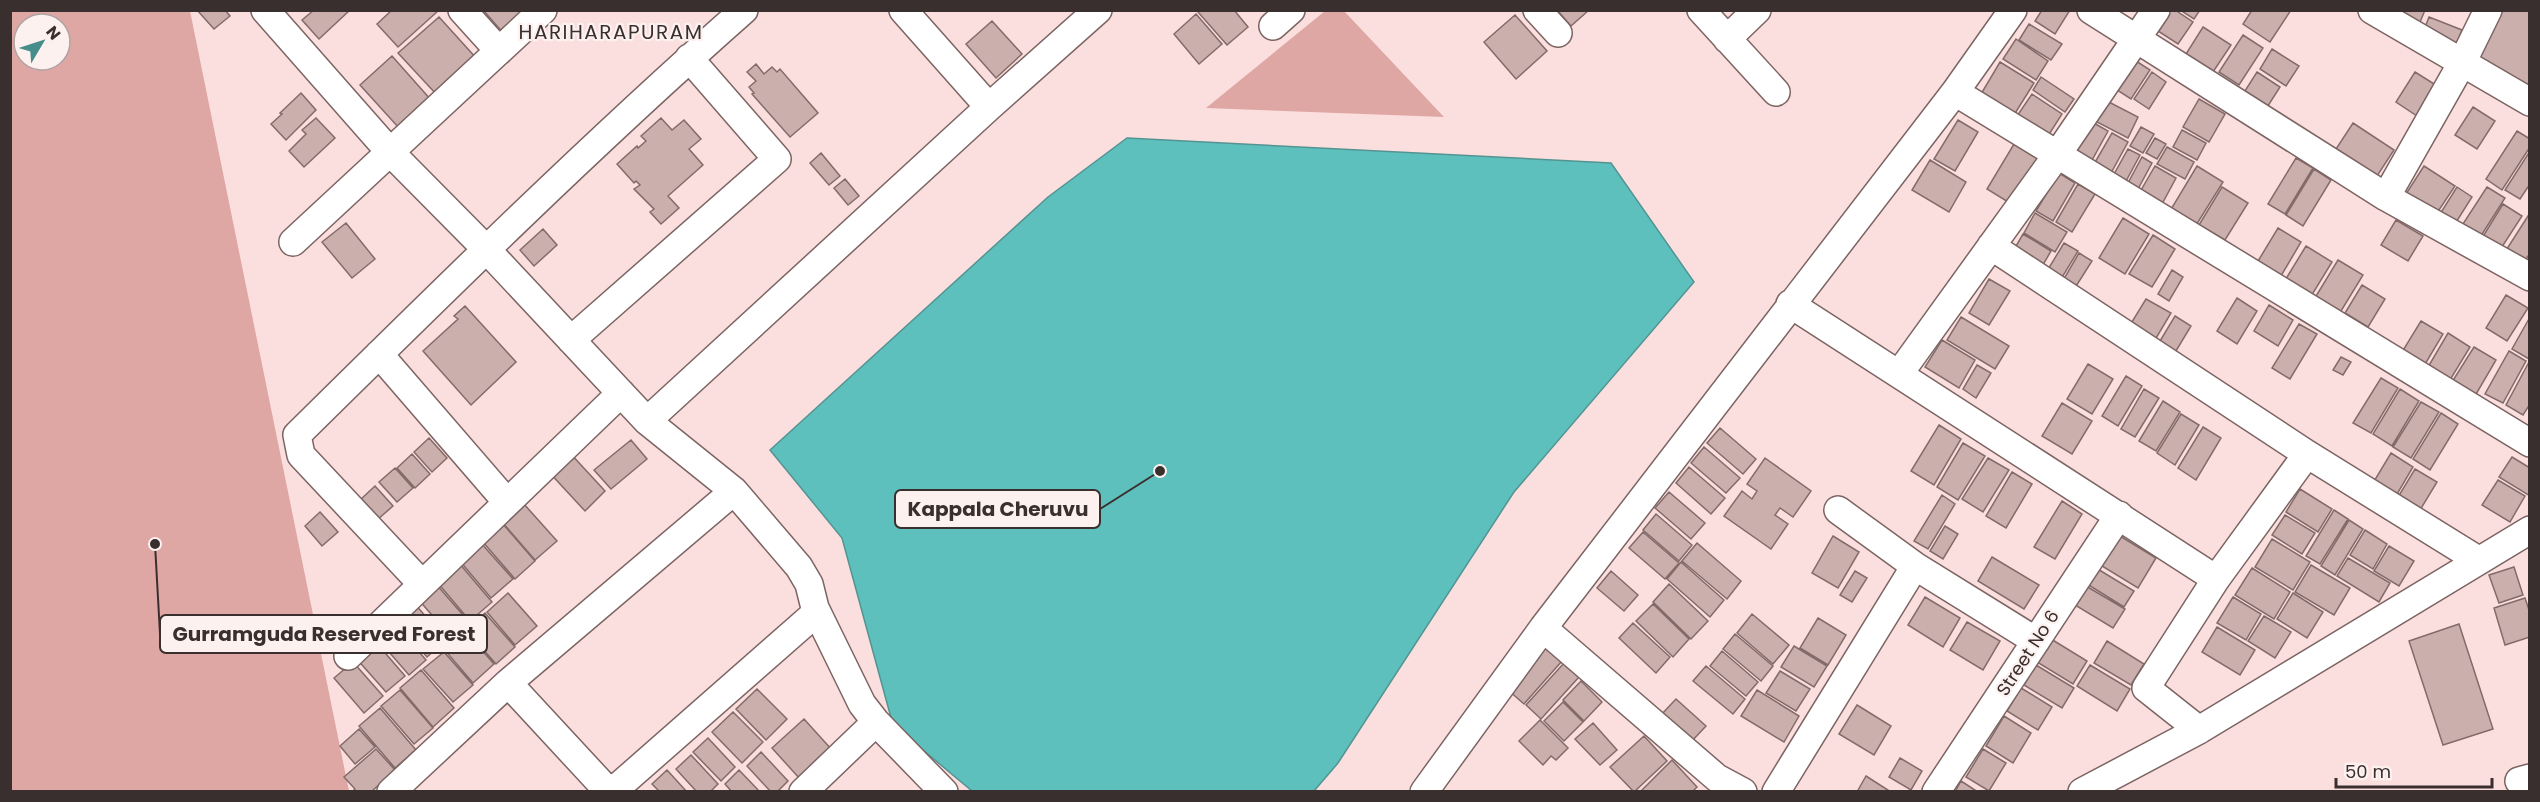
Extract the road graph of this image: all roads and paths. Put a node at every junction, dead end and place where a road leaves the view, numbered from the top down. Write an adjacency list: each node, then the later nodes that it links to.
1 (265, 10): 25 (street)
2 (462, 10): 18 (street)
3 (543, 10): 18 (street)
4 (744, 10): 19 (street)
5 (903, 10): 24 (street)
6 (1098, 10): 24 (street)
7 (1537, 10): 15 (street)
8 (1701, 10): 16 (street)
9 (1757, 10): 16 (street)
10 (2013, 10): 22 (street)
11 (2091, 10): 17 (street)
12 (2156, 10): 17 (street)
13 (2372, 10): 20 (street)
14 (2488, 10): 20 (street)
15 (1558, 33)
16 (1727, 39): 21 (street)
17 (2137, 39): 26 (street); 27 (street)
18 (499, 51): 25 (street)
19 (689, 58): 30 (street); 33 (street)
20 (2462, 63): 23 (street); 27 (street)
21 (1776, 92)
22 (1955, 92): 26 (street); 32 (street)
23 (2529, 102)
24 (989, 107): 37 (street)
25 (390, 152): 28 (street); 30 (street)
26 (2057, 155): 29 (street); 38 (street)
27 (2386, 197): 31 (street)
28 (293, 242)
29 (1991, 246): 35 (street); 39 (street)
30 (486, 249): 33 (street); 34 (street)
31 (2529, 277)
32 (1790, 304): 35 (street); 50 (street)
33 (572, 340): 36 (street)
34 (380, 354): 41 (street); 48 (street)
35 (1899, 374): 43 (street)
36 (621, 393): 37 (street); 41 (street)
37 (648, 421): 40 (street)
38 (2529, 443)
39 (2307, 454): 45 (street); 47 (street)
40 (734, 491): 49 (street); 53 (street)
41 (506, 501): 48 (street)
42 (1838, 510): 46 (street)
43 (2119, 515): 47 (street); 51 (street, Street No 6)
44 (2529, 530): 45 (street)
45 (2478, 560): 55 (street)
46 (1915, 566): 51 (street); 63 (street)
47 (2216, 579): 55 (street)
48 (421, 583): 52 (street)
49 (817, 612): 54 (street); 58 (street)
50 (1543, 628): 56 (street); 61 (street)
51 (2036, 641): 64 (street, Street No 6)
52 (348, 656)
53 (508, 683): 57 (street); 58 (street)
54 (876, 722): 59 (street); 60 (street)
55 (2199, 730): 65 (street)
56 (1709, 785): 62 (street)
57 (403, 787)
58 (610, 792)
59 (803, 792)
60 (944, 792)
61 (1424, 792)
62 (1743, 792)
63 (1776, 792)
64 (1936, 792)
65 (2082, 792)

